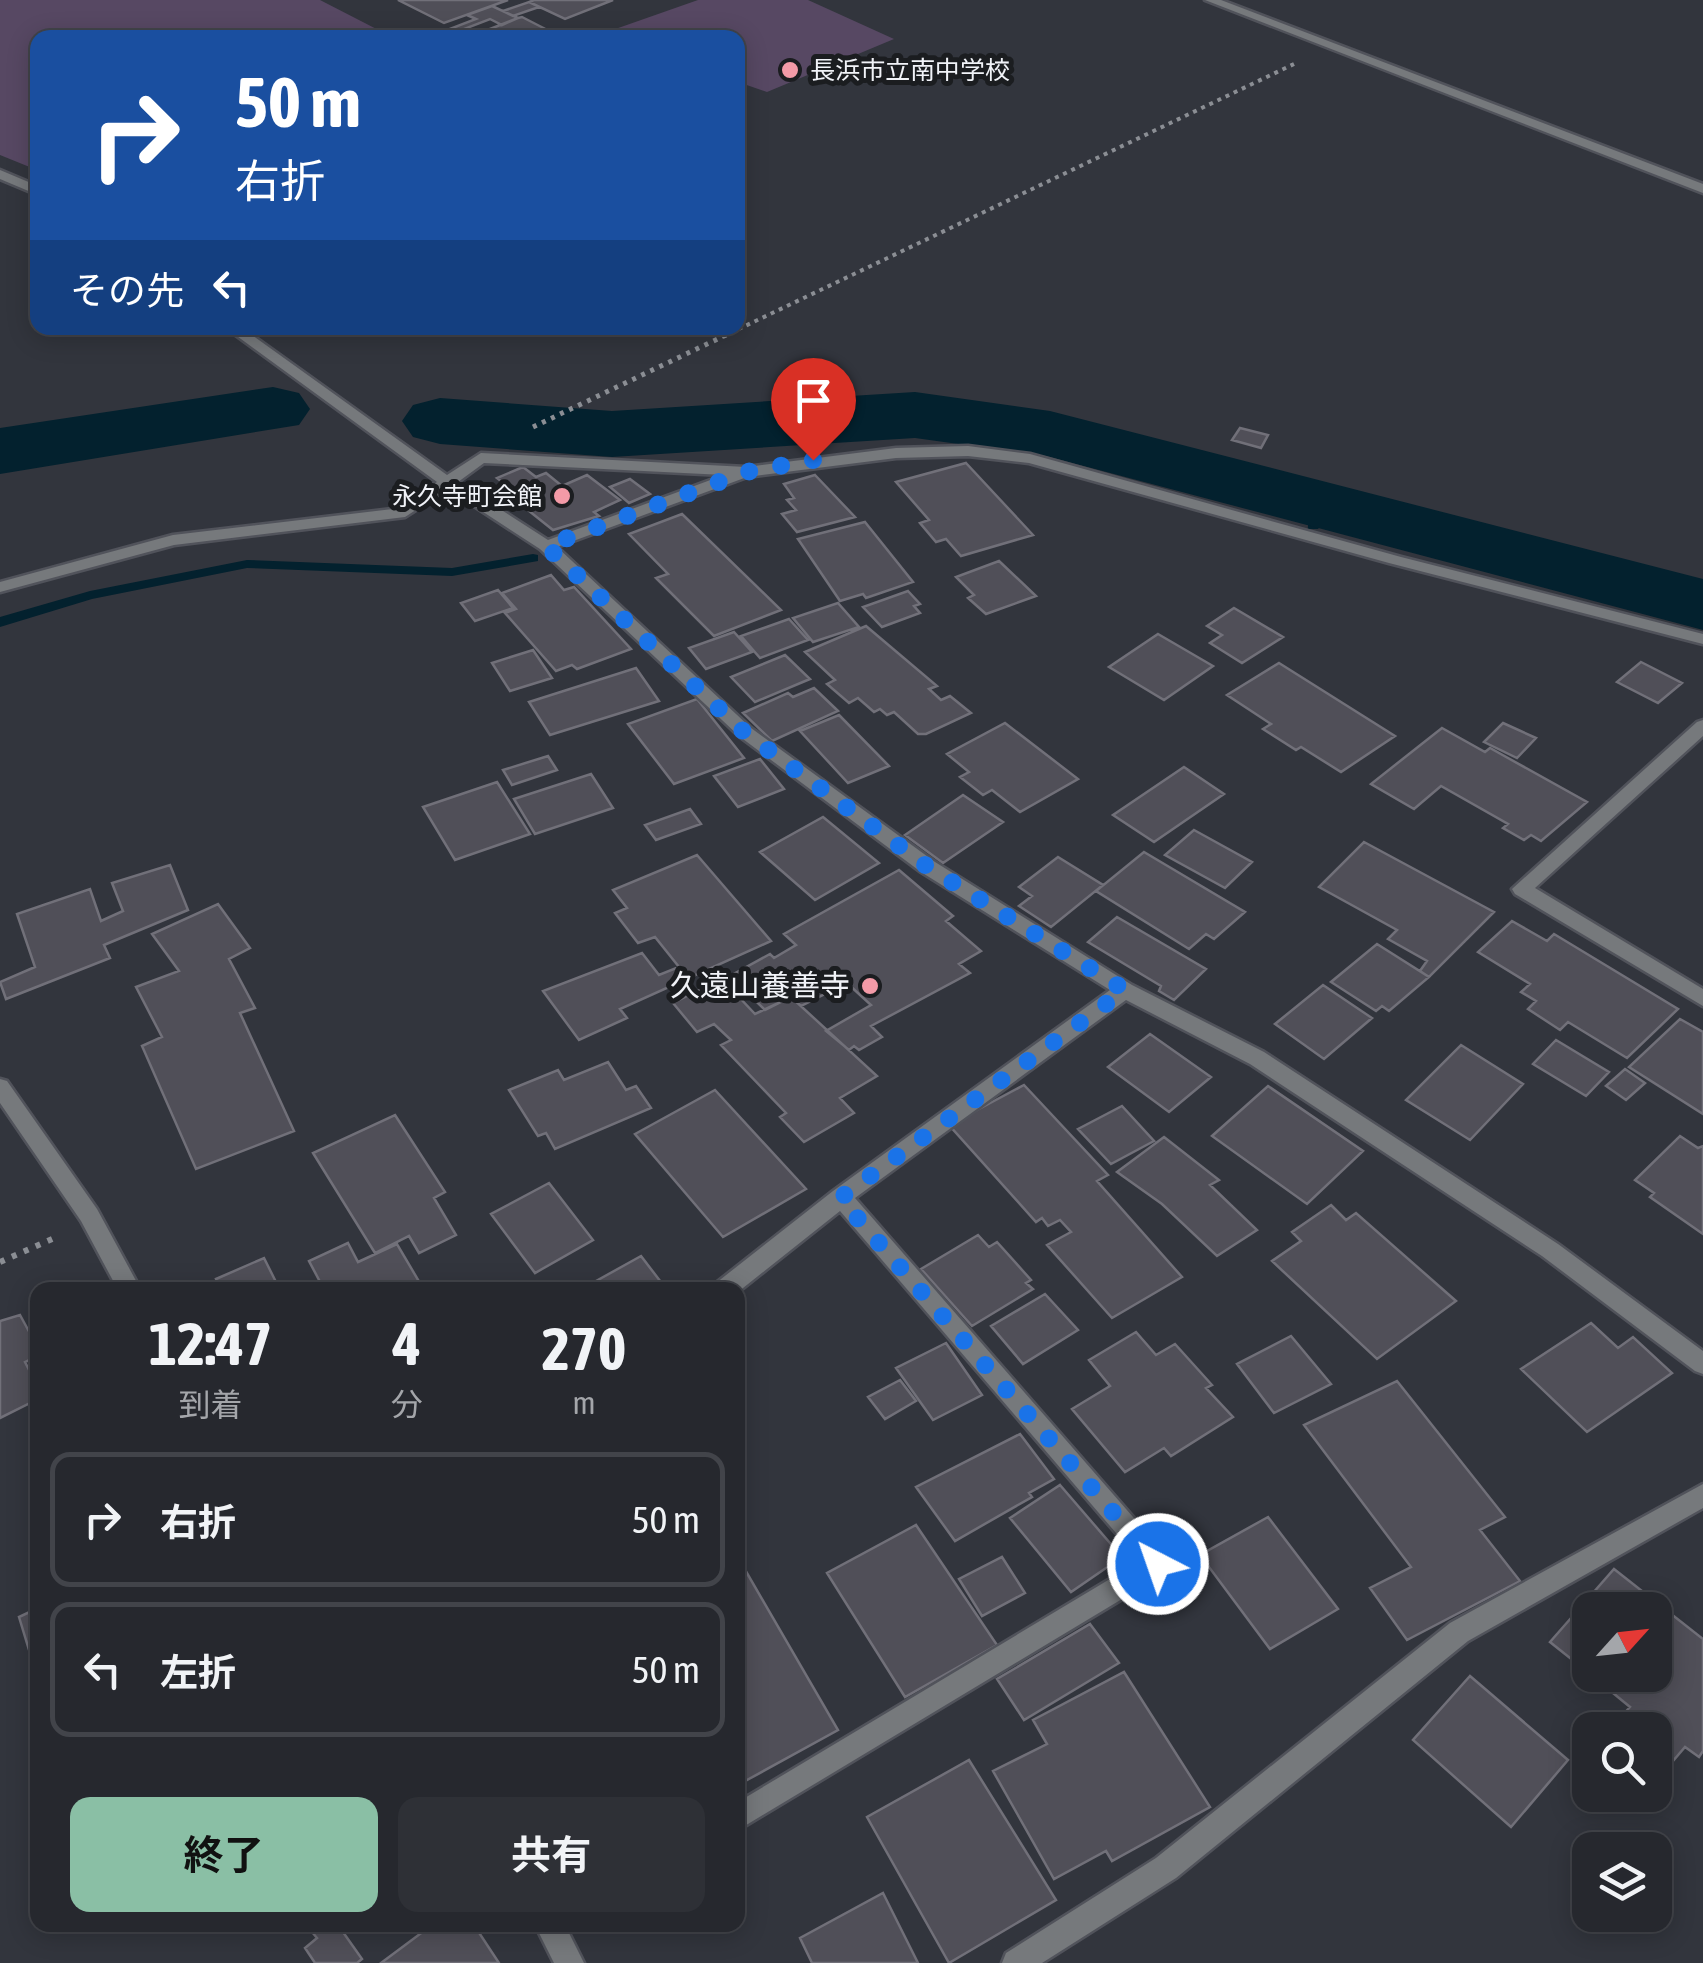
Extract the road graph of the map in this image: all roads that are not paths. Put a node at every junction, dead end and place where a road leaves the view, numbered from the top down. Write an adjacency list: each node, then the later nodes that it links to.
1 (1211, 0): 4 (street)
2 (0, 174): 3 (street)
3 (30, 187)
4 (1703, 189)
5 (244, 335): 7 (street)
6 (746, 472): 7 (street); 8 (street); 10 (street)
7 (449, 482): 8 (street); 9 (street)
8 (546, 546): 12 (street)
9 (0, 587)
10 (1703, 639)
11 (1703, 726): 13 (street)
12 (1125, 990): 15 (street); 18 (street)
13 (1703, 999)
14 (0, 1087): 16 (street)
15 (840, 1198): 17 (street); 20 (street)
16 (126, 1282)
17 (734, 1282)
18 (1703, 1364)
19 (1703, 1495): 23 (street)
20 (745, 1814)
21 (556, 1932): 22 (street)
22 (570, 1963)
23 (1016, 1963)

